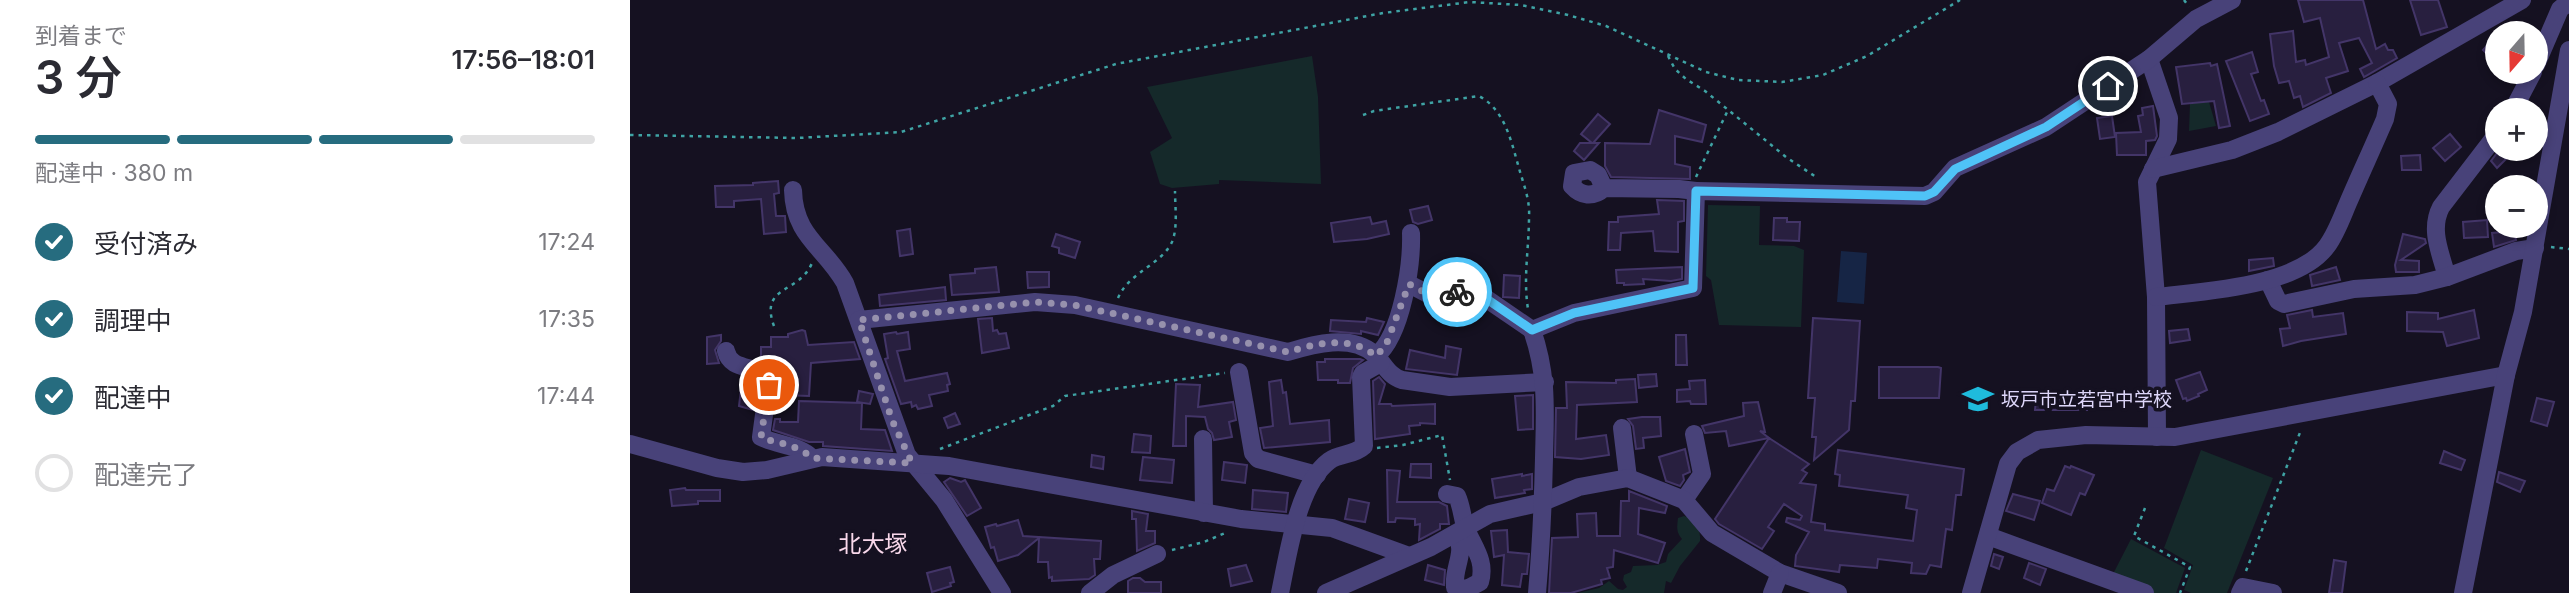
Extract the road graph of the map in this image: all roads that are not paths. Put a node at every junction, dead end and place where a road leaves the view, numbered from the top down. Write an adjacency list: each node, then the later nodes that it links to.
1 (2232, 0): 6 (street)
2 (2522, 0): 7 (street)
3 (2569, 2): 4 (street)
4 (2548, 37)
5 (2569, 50): 14 (street)
6 (2149, 59): 9 (street); 12 (street)
7 (2376, 83): 9 (street); 16 (street)
8 (2485, 150): 15 (street)
9 (2153, 169): 18 (street)
10 (1604, 188): 12 (street)
11 (793, 190): 19 (street)
12 (1696, 191): 20 (street)
13 (1411, 233): 17 (street)
14 (2535, 248): 15 (street); 24 (street)
15 (2447, 277): 16 (street)
16 (2268, 280): 18 (street)
17 (1409, 284): 20 (street); 22 (street)
18 (2157, 296): 28 (street)
19 (859, 320): 22 (street); 32 (street)
20 (1534, 329): 25 (street)
21 (726, 351): 31 (street)
22 (1378, 359): 25 (street); 33 (street)
23 (1239, 372): 33 (street)
24 (2506, 374): 28 (street); 58 (street)
25 (1545, 382): 37 (street)
26 (1622, 428): 34 (street)
27 (1694, 434): 36 (street)
28 (2157, 437): 41 (street)
29 (1203, 439): 38 (street)
30 (630, 444): 31 (street)
31 (812, 458): 32 (street)
32 (917, 463): 38 (street); 48 (street)
33 (1317, 475): 39 (street)
34 (1628, 478): 36 (street); 37 (street)
35 (1451, 494): 40 (street)
36 (1684, 500): 44 (street)
37 (1543, 502): 40 (street); 52 (street)
38 (1204, 513): 39 (street)
39 (1294, 525): 43 (street); 50 (street)
40 (1461, 531): 43 (street); 46 (street); 46 (street)
41 (1988, 536): 55 (street); 56 (street)
42 (1157, 554): 49 (street)
43 (1409, 556): 45 (street)
44 (1780, 573): 53 (street); 54 (street)
45 (1365, 584): 51 (street)
46 (1455, 590)
47 (2241, 590): 57 (street)
48 (1002, 593)
49 (1090, 593)
50 (1280, 593)
51 (1326, 593)
52 (1537, 593)
53 (1772, 593)
54 (1838, 593)
55 (1971, 593)
56 (2145, 593)
57 (2273, 593)
58 (2463, 593)

